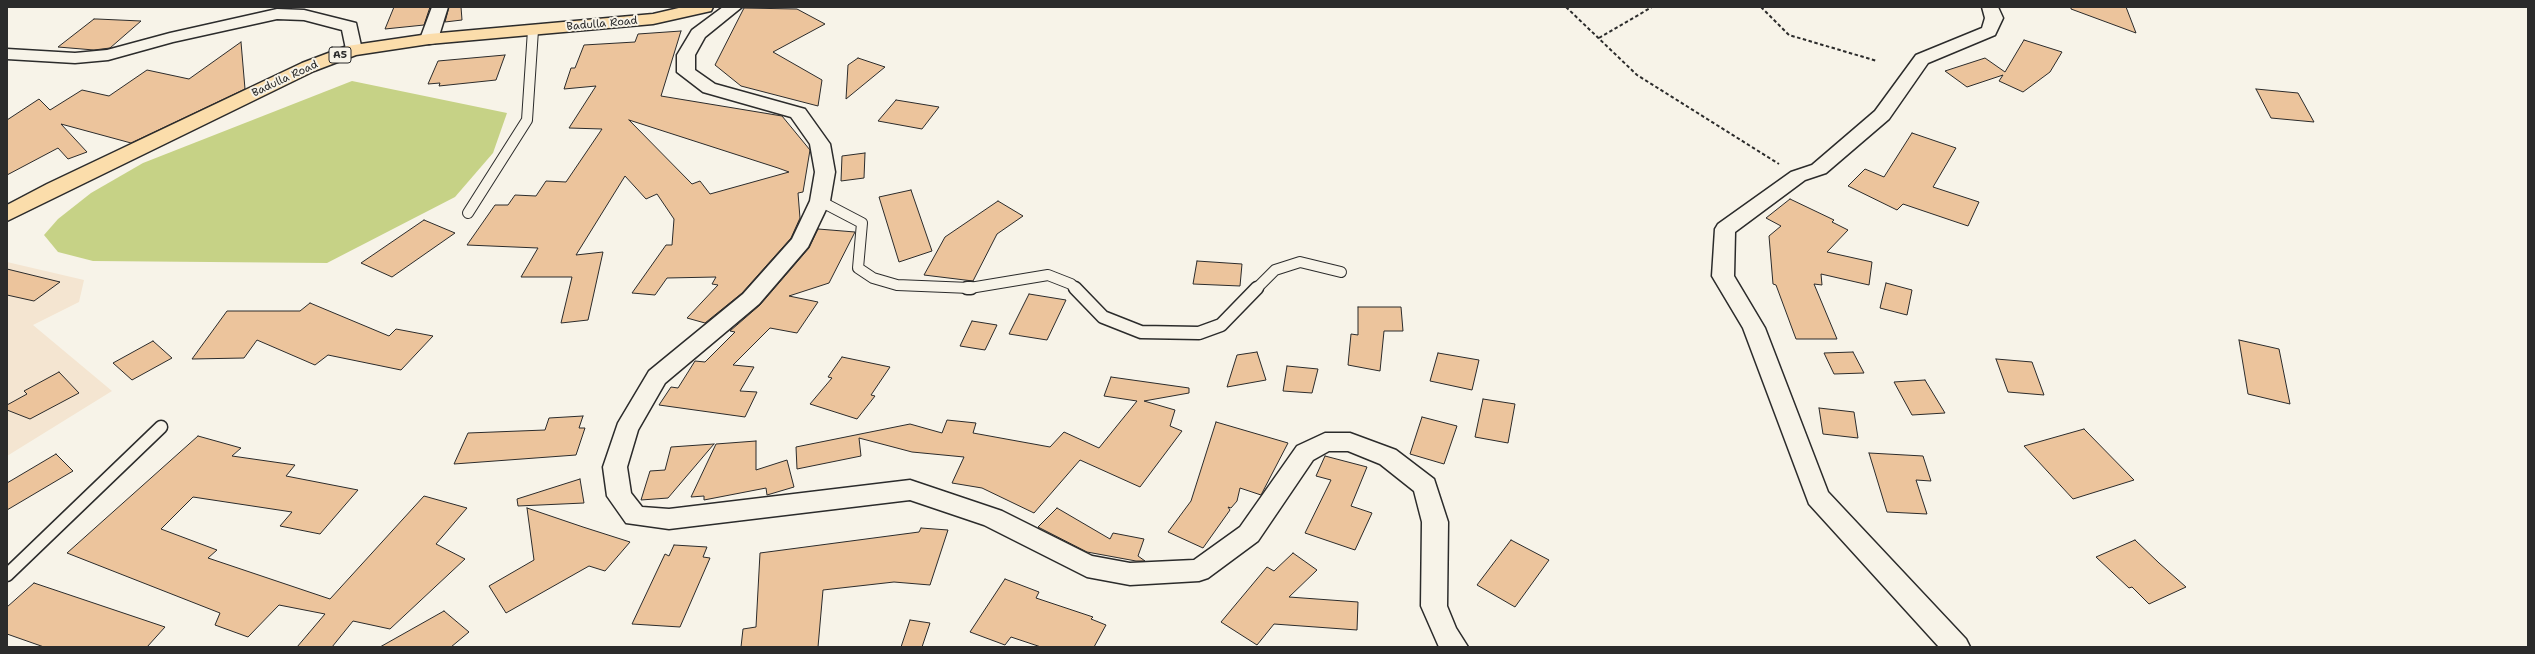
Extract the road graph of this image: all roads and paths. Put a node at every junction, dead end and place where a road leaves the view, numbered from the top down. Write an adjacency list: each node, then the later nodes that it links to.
1 (440, 7): 10 (street)
2 (705, 7): 8 (highway, Badulla Road / A5)
3 (734, 7): 15 (street)
4 (1566, 7): 9 (path)
5 (1652, 7): 9 (path)
6 (1761, 7): 13 (path)
7 (1990, 7): 14 (street)
8 (533, 30): 10 (highway, Badulla Road / A5); 16 (lane)
9 (1598, 38): 14 (path)
10 (429, 39): 11 (highway, Badulla Road / A5)
11 (353, 50): 12 (street); 17 (highway, Badulla Road / A5)
12 (7, 54)
13 (1877, 61)
14 (1798, 176): 22 (street)
15 (820, 201): 18 (lane); 21 (street)
16 (468, 213)
17 (7, 214)
18 (1341, 272)
19 (161, 427): 20 (lane)
20 (7, 575)
21 (1454, 647)
22 (1956, 647)

